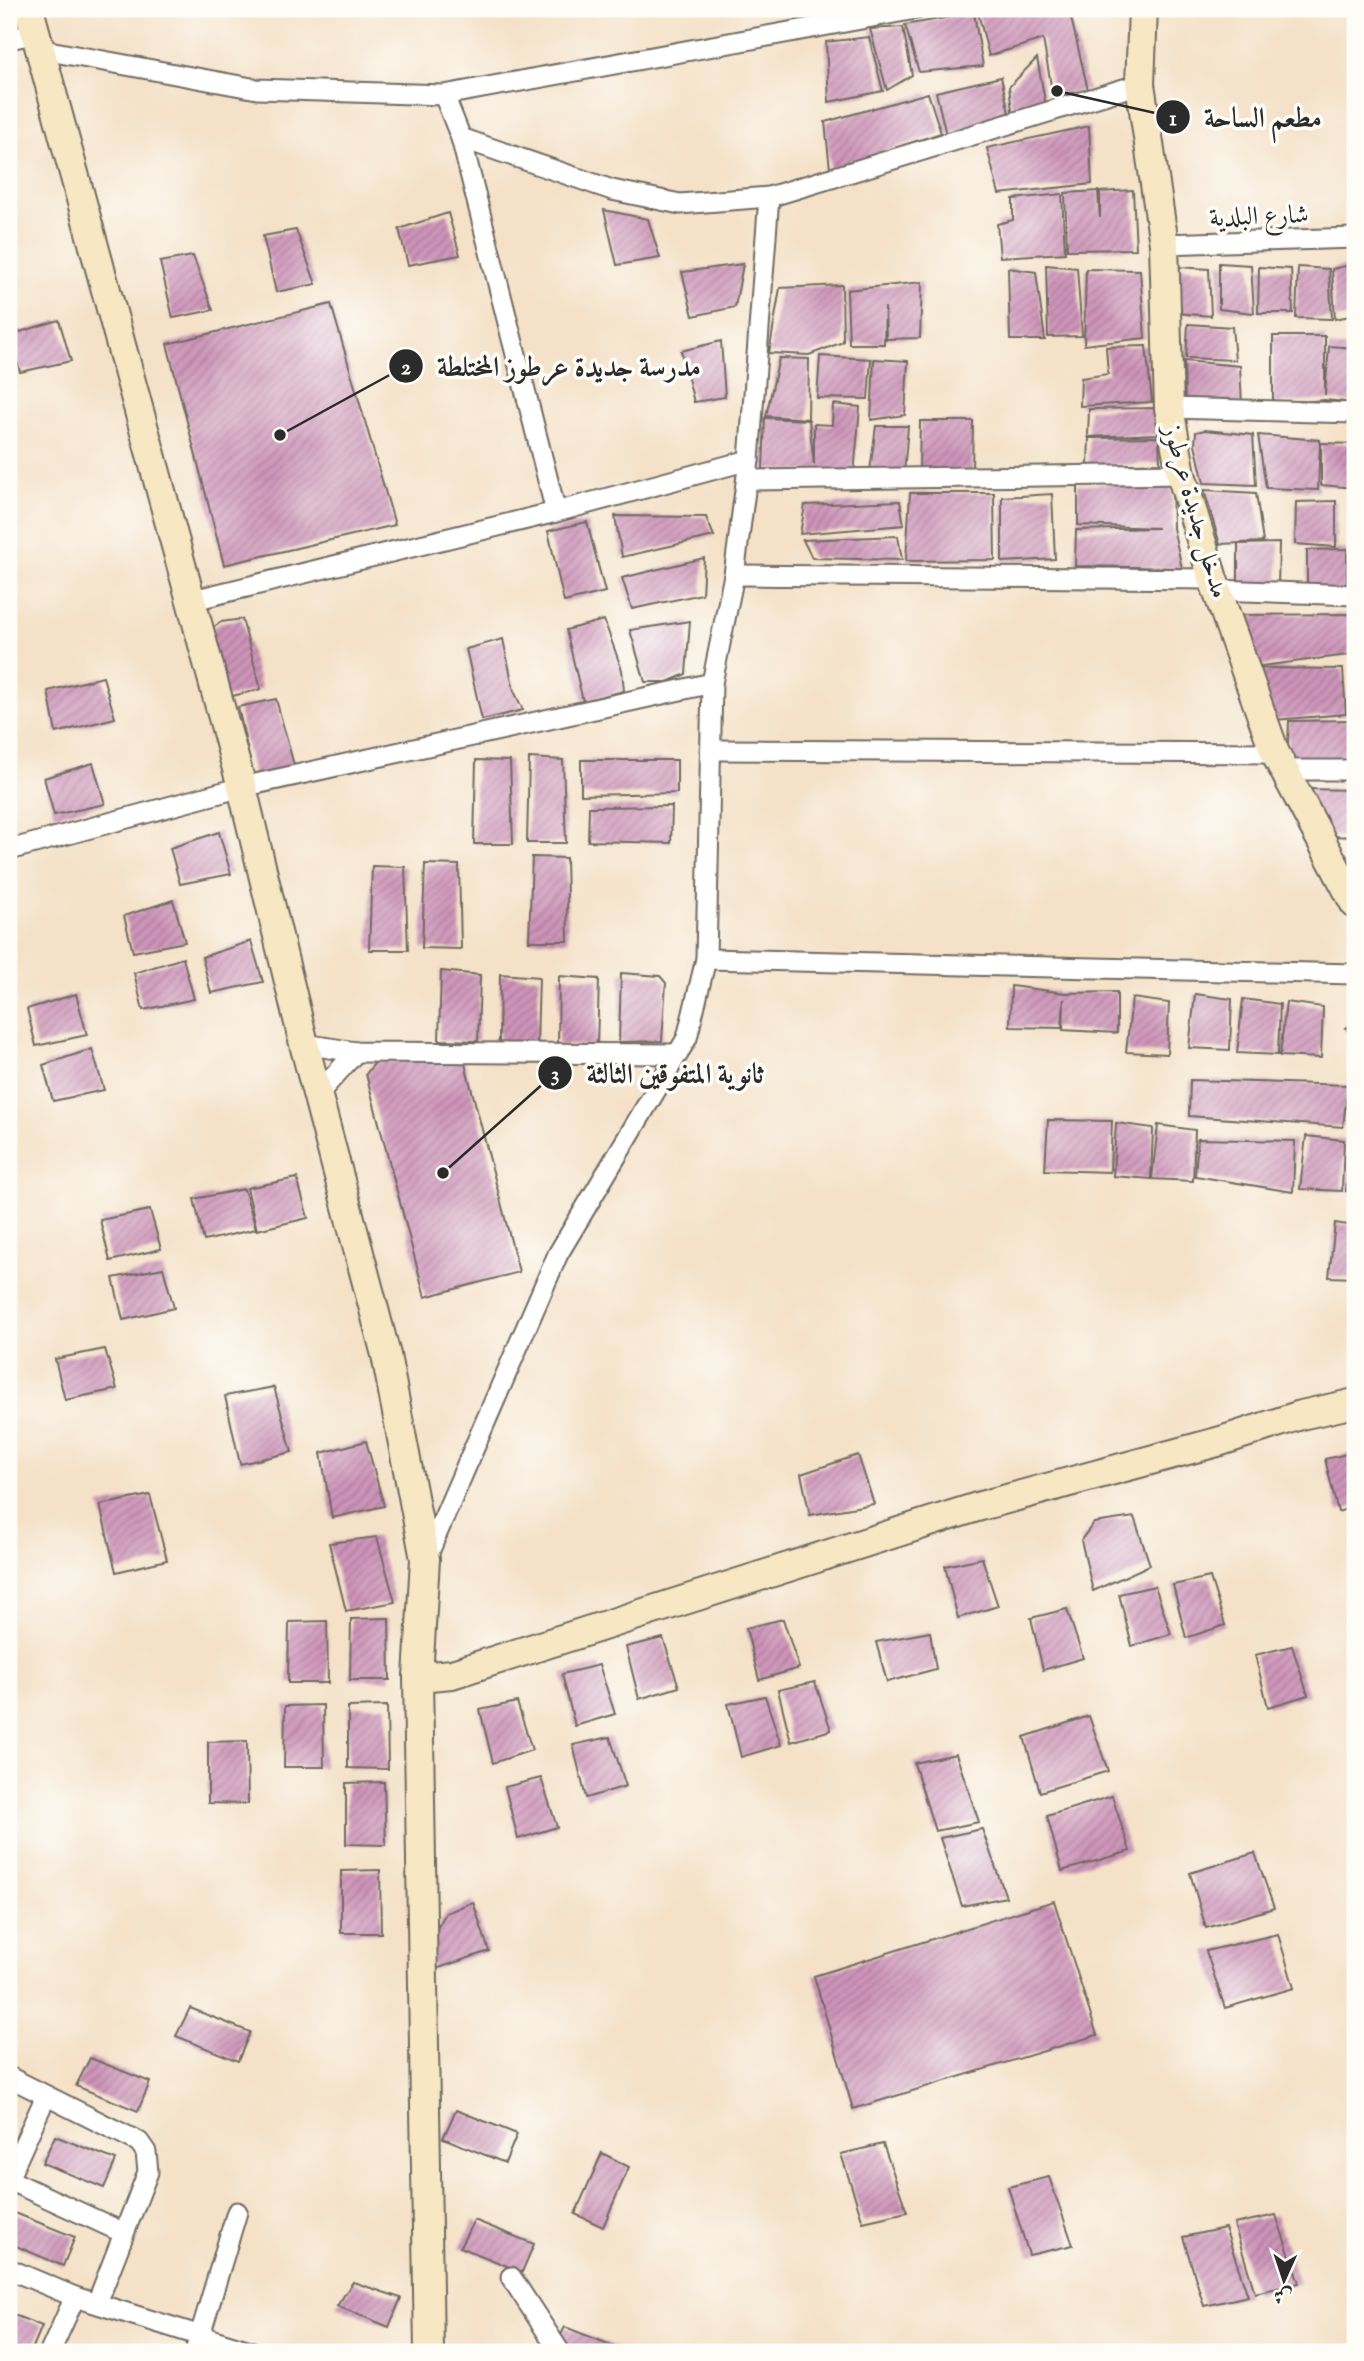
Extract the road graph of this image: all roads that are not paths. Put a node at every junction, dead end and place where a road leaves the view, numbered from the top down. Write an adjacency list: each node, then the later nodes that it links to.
1 (916, 9): 5 (street)
2 (1143, 9): 4 (street, مدخل جديدة عرطوز)
3 (27, 33): 5 (street); 19 (street)
4 (1140, 84): 7 (street); 9 (street, مدخل جديدة عرطوز)
5 (444, 95): 6 (street)
6 (461, 138): 7 (street); 15 (street)
7 (769, 197): 12 (street)
8 (1355, 238): 9 (street, شارع البلدية)
9 (1164, 244): 10 (street, مدخل جديدة عرطوز)
10 (1168, 408): 11 (street); 13 (street, مدخل جديدة عرطوز)
11 (1355, 413)
12 (749, 460): 14 (street); 15 (street)
13 (1181, 474): 14 (street); 17 (street, مدخل جديدة عرطوز)
14 (747, 480): 16 (street)
15 (556, 512): 19 (street)
16 (734, 575): 17 (street); 20 (street)
17 (1215, 584): 18 (street); 22 (street, مدخل جديدة عرطوز)
18 (1355, 595)
19 (189, 601): 24 (street)
20 (712, 683): 21 (street); 24 (street)
21 (710, 750): 22 (street); 27 (street)
22 (1280, 761): 23 (street); 26 (street, مدخل جديدة عرطوز)
23 (1355, 770)
24 (242, 788): 25 (street); 29 (street)
25 (9, 850)
26 (1355, 904)
27 (706, 959): 28 (street); 31 (street)
28 (1355, 974)
29 (304, 1044): 30 (street); 32 (street)
30 (356, 1052): 31 (street); 32 (street)
31 (678, 1054): 34 (street)
32 (317, 1095): 34 (street)
33 (1355, 1403): 35 (street)
34 (425, 1559): 35 (street)
35 (418, 1677): 48 (street)
36 (9, 2077): 37 (street)
37 (46, 2096): 38 (street); 40 (street)
38 (9, 2179): 40 (street)
39 (237, 2212): 45 (street)
40 (124, 2233): 44 (street)
41 (9, 2269): 43 (street)
42 (511, 2277): 49 (street)
43 (75, 2297): 44 (street); 46 (street)
44 (97, 2303): 45 (street)
45 (198, 2344): 47 (street)
46 (50, 2352)
47 (253, 2352)
48 (429, 2352)
49 (560, 2352)

